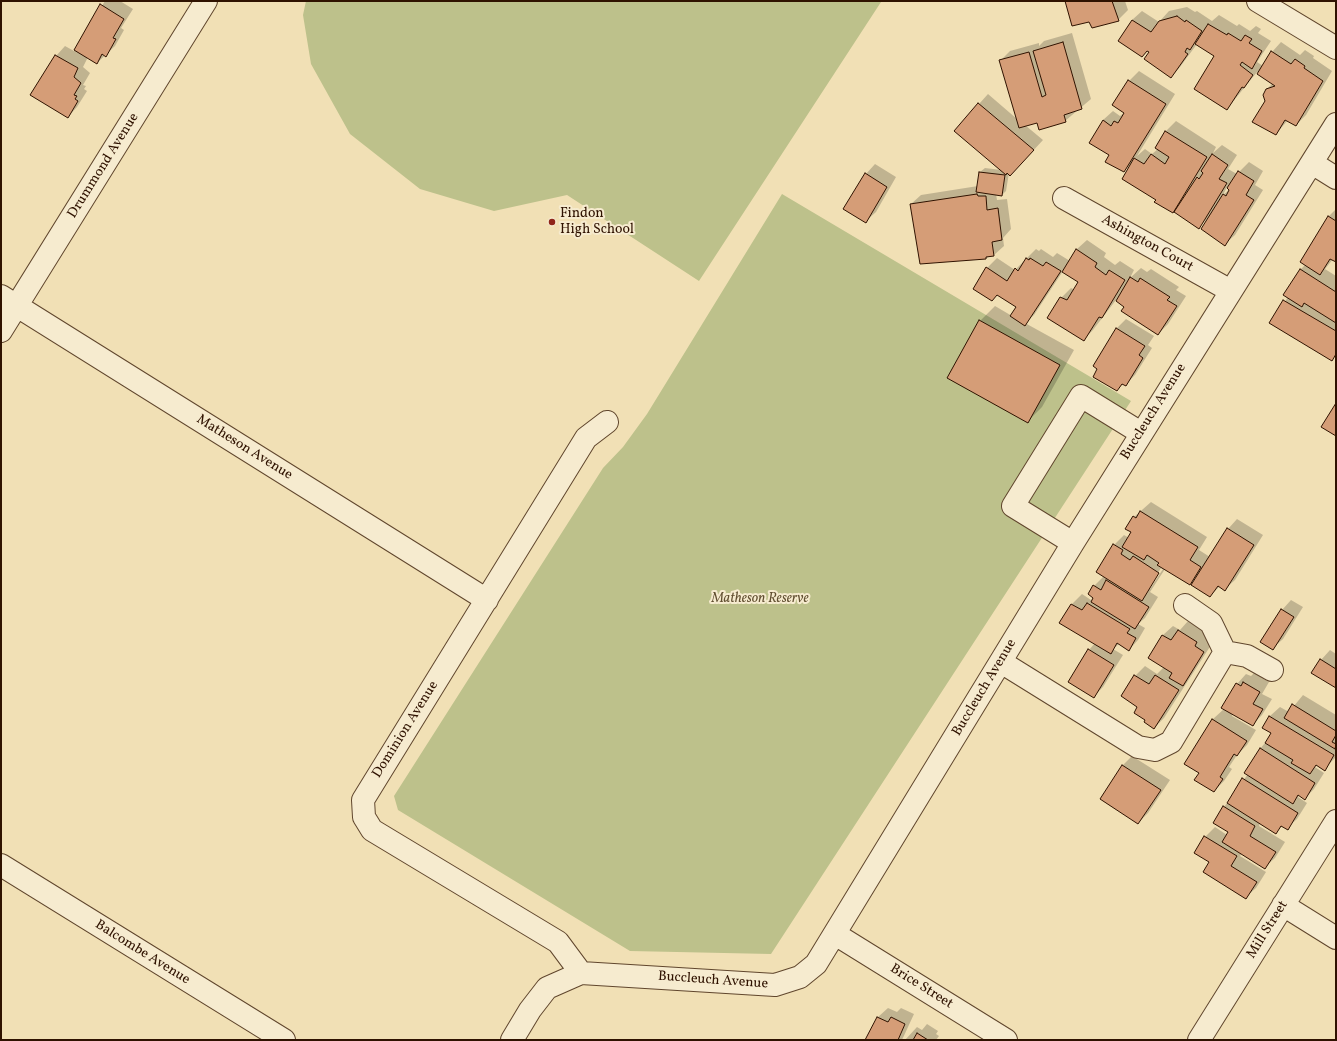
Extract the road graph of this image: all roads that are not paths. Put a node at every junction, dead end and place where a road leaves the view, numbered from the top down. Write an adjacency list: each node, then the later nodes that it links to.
1 (206, 1): 9 (street, Drummond Avenue)
2 (1258, 1): 3 (street)
3 (1336, 48)
4 (1336, 124): 5 (street, Buccleuch Avenue)
5 (1312, 163): 6 (street); 8 (street, Buccleuch Avenue)
6 (1336, 178)
7 (1064, 198): 8 (street, Ashington Court)
8 (1231, 291): 12 (street, Buccleuch Avenue)
9 (9, 301): 10 (street, Drummond Avenue); 14 (street, Matheson Avenue)
10 (1, 332)
11 (607, 422): 14 (street, Dominion Avenue)
12 (1141, 433): 13 (street, Buccleuch Avenue); 13 (street)
13 (1073, 543): 17 (street, Buccleuch Avenue)
14 (487, 600): 24 (street, Dominion Avenue)
15 (1184, 605): 16 (street)
16 (1225, 652): 17 (street); 18 (street)
17 (1001, 662): 22 (street, Buccleuch Avenue)
18 (1272, 670)
19 (1336, 821): 21 (street, Mill Street)
20 (1, 865): 25 (street, Balcombe Avenue)
21 (1284, 905): 23 (street); 28 (street, Mill Street)
22 (835, 934): 24 (street, Buccleuch Avenue); 27 (street, Brice Street)
23 (1336, 938)
24 (581, 973): 26 (street, Buccleuch Avenue)
25 (284, 1040)
26 (512, 1040)
27 (1006, 1040)
28 (1199, 1040)

